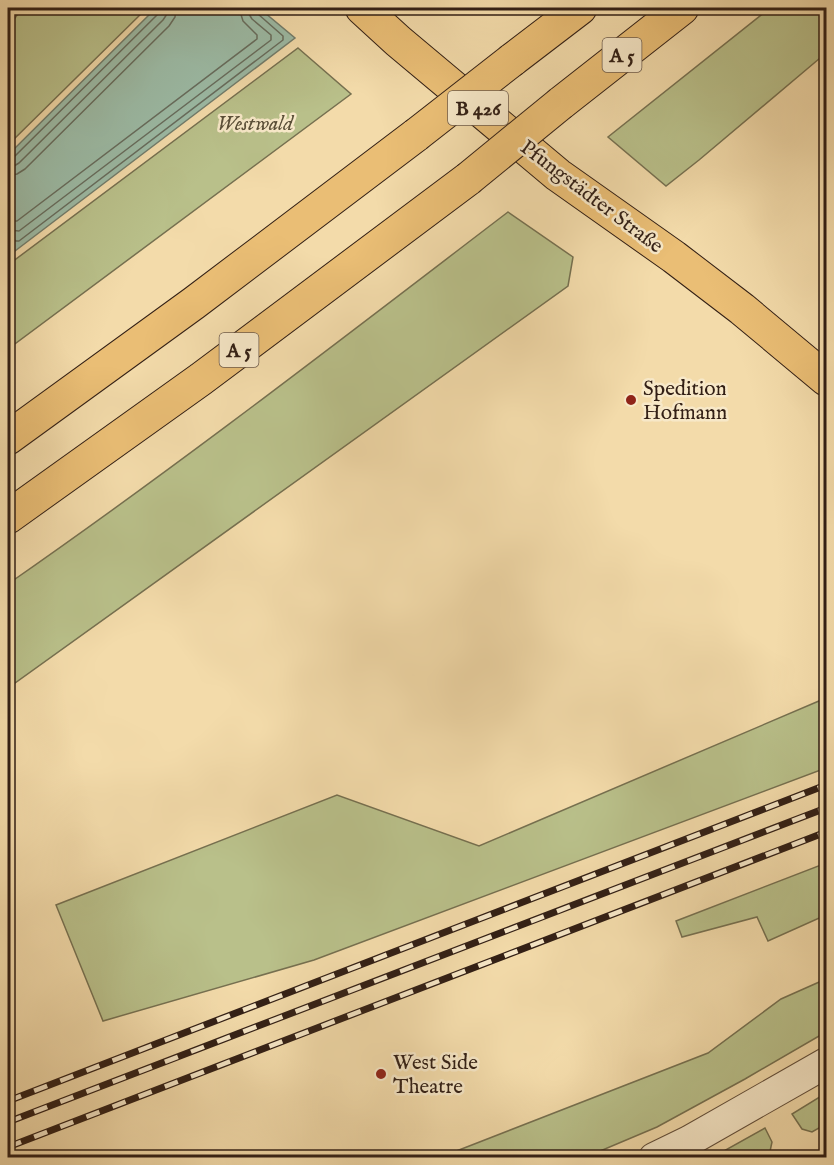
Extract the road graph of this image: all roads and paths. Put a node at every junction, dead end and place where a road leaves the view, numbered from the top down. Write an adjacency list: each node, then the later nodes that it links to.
1 (362, 8): 6 (main road, Pfungstädter Straße / B 426)
2 (567, 8): 5 (main road)
3 (580, 8): 5 (main road)
4 (682, 8): 8 (main road, A 5, bridge)
5 (512, 60): 7 (main road, bridge)
6 (826, 379)
7 (8, 438)
8 (8, 517)
9 (826, 1063): 10 (street)
10 (654, 1158)

